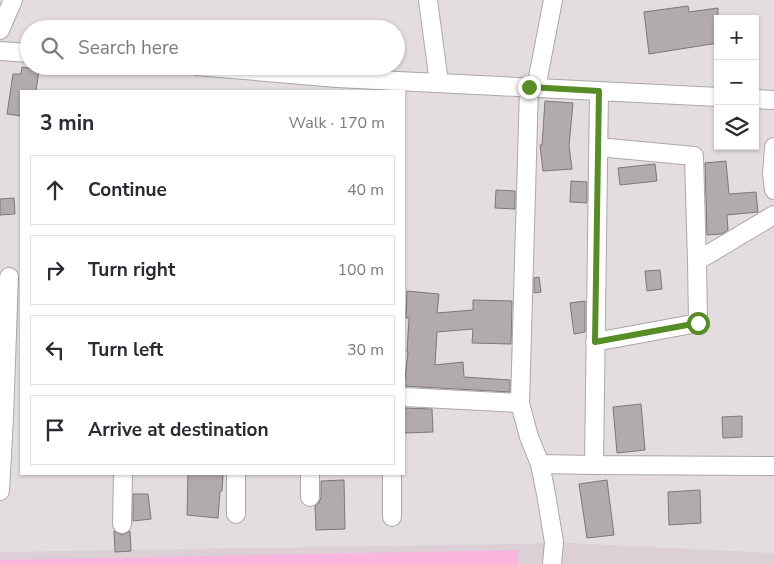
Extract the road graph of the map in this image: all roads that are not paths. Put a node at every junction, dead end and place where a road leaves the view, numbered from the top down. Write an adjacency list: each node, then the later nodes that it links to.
1 (13, 0): 4 (street)
2 (428, 0): 8 (street)
3 (553, 0): 10 (street)
4 (0, 30)
5 (0, 51): 6 (street)
6 (20, 52)
7 (262, 75): 9 (street)
8 (439, 83): 9 (street); 10 (street)
9 (326, 84)
10 (532, 88): 11 (street); 23 (street)
11 (599, 91): 12 (street); 16 (street)
12 (714, 97)
13 (759, 99): 14 (street)
14 (774, 100)
15 (774, 147): 17 (street)
16 (598, 148): 19 (street); 21 (street)
17 (774, 190)
18 (774, 215): 19 (street)
19 (696, 261): 21 (street)
20 (10, 277): 24 (street)
21 (595, 342): 26 (street)
22 (405, 397): 23 (street)
23 (520, 403): 25 (street)
24 (8, 418): 32 (street)
25 (540, 464): 26 (street); 37 (street)
26 (594, 465): 27 (street)
27 (774, 466)
28 (124, 475): 36 (street)
29 (236, 475): 34 (street)
30 (310, 475): 33 (street)
31 (392, 475): 35 (street)
32 (0, 491)
33 (310, 497)
34 (236, 514)
35 (392, 517)
36 (122, 524)
37 (552, 564)

